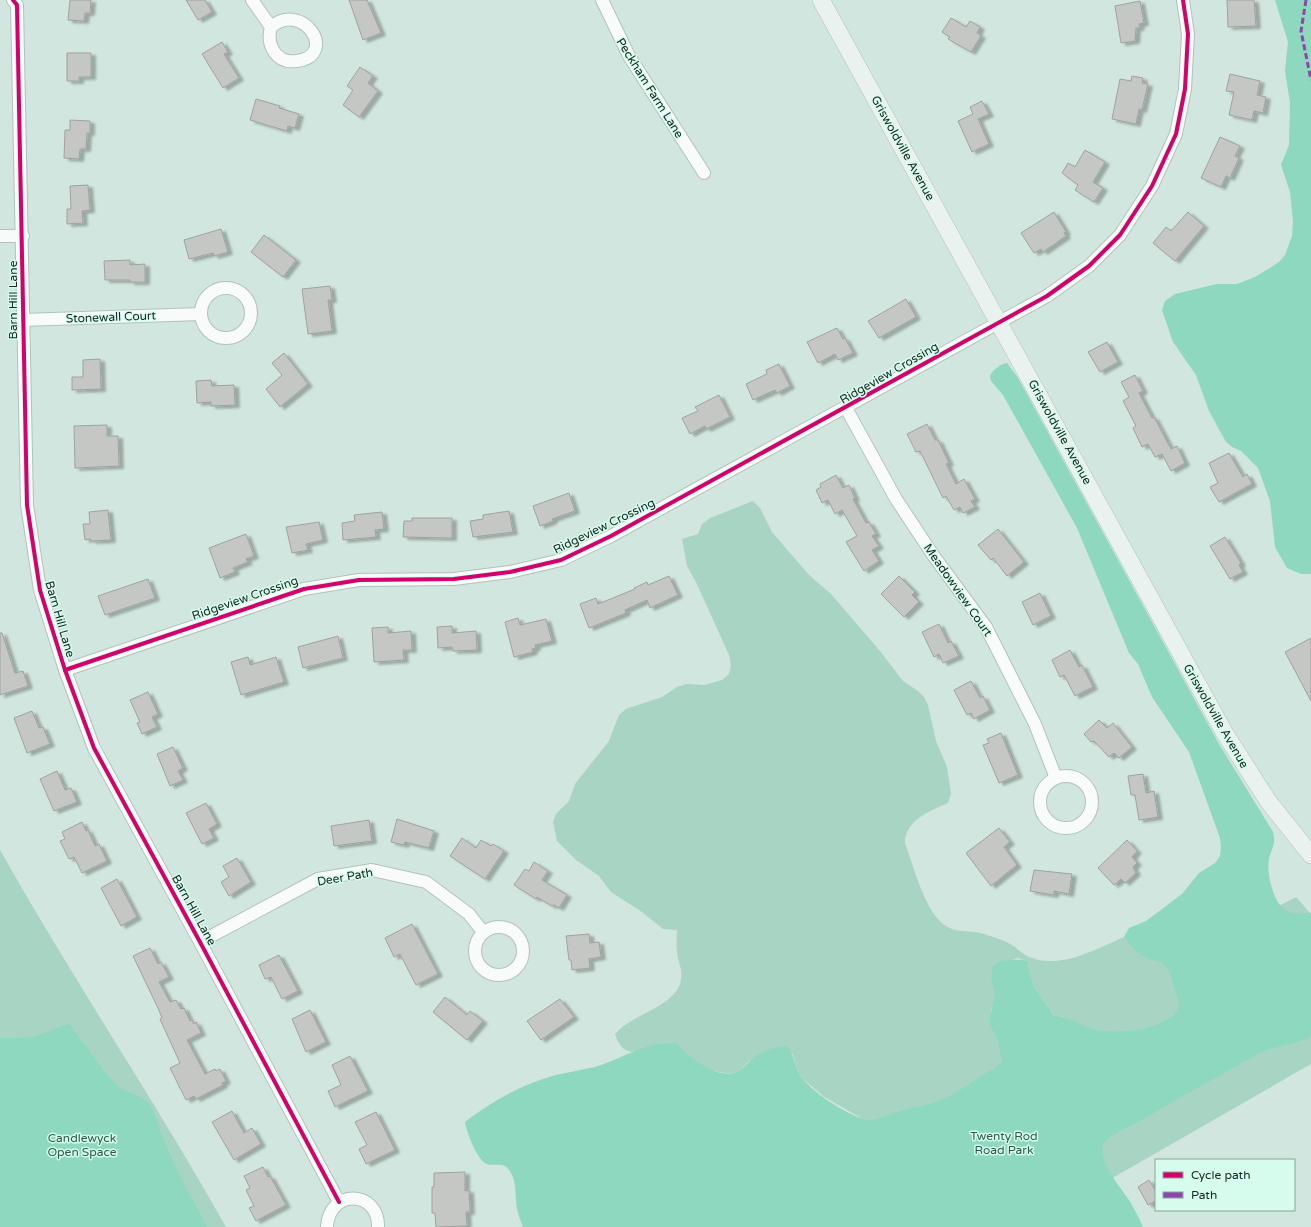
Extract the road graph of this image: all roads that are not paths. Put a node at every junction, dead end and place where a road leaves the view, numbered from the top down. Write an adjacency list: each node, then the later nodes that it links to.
1 (252, 0): 6 (street)
2 (602, 0): 7 (street, Peckham Farm Lane)
3 (821, 0): 12 (street, Griswoldville Avenue)
4 (1183, 0): 12 (street, Ridgeview Crossing)
5 (18, 2): 9 (street, Barn Hill Lane)
6 (271, 27): 6 (street)
7 (704, 173)
8 (0, 236): 9 (street)
9 (23, 236): 11 (street, Barn Hill Lane)
10 (201, 314): 10 (street); 11 (street, Stonewall Court)
11 (22, 320): 14 (street, Barn Hill Lane)
12 (999, 321): 13 (street, Ridgeview Crossing); 16 (street, Griswoldville Avenue)
13 (846, 408): 14 (street, Ridgeview Crossing); 15 (street, Meadowview Court)
14 (65, 670): 18 (street, Barn Hill Lane)
15 (1056, 778): 15 (street)
16 (1311, 855)
17 (484, 932): 17 (street); 18 (street, Deer Path)
18 (200, 942): 19 (street, Barn Hill Lane)
19 (339, 1202): 20 (street); 21 (street)
20 (327, 1227)
21 (378, 1227)

